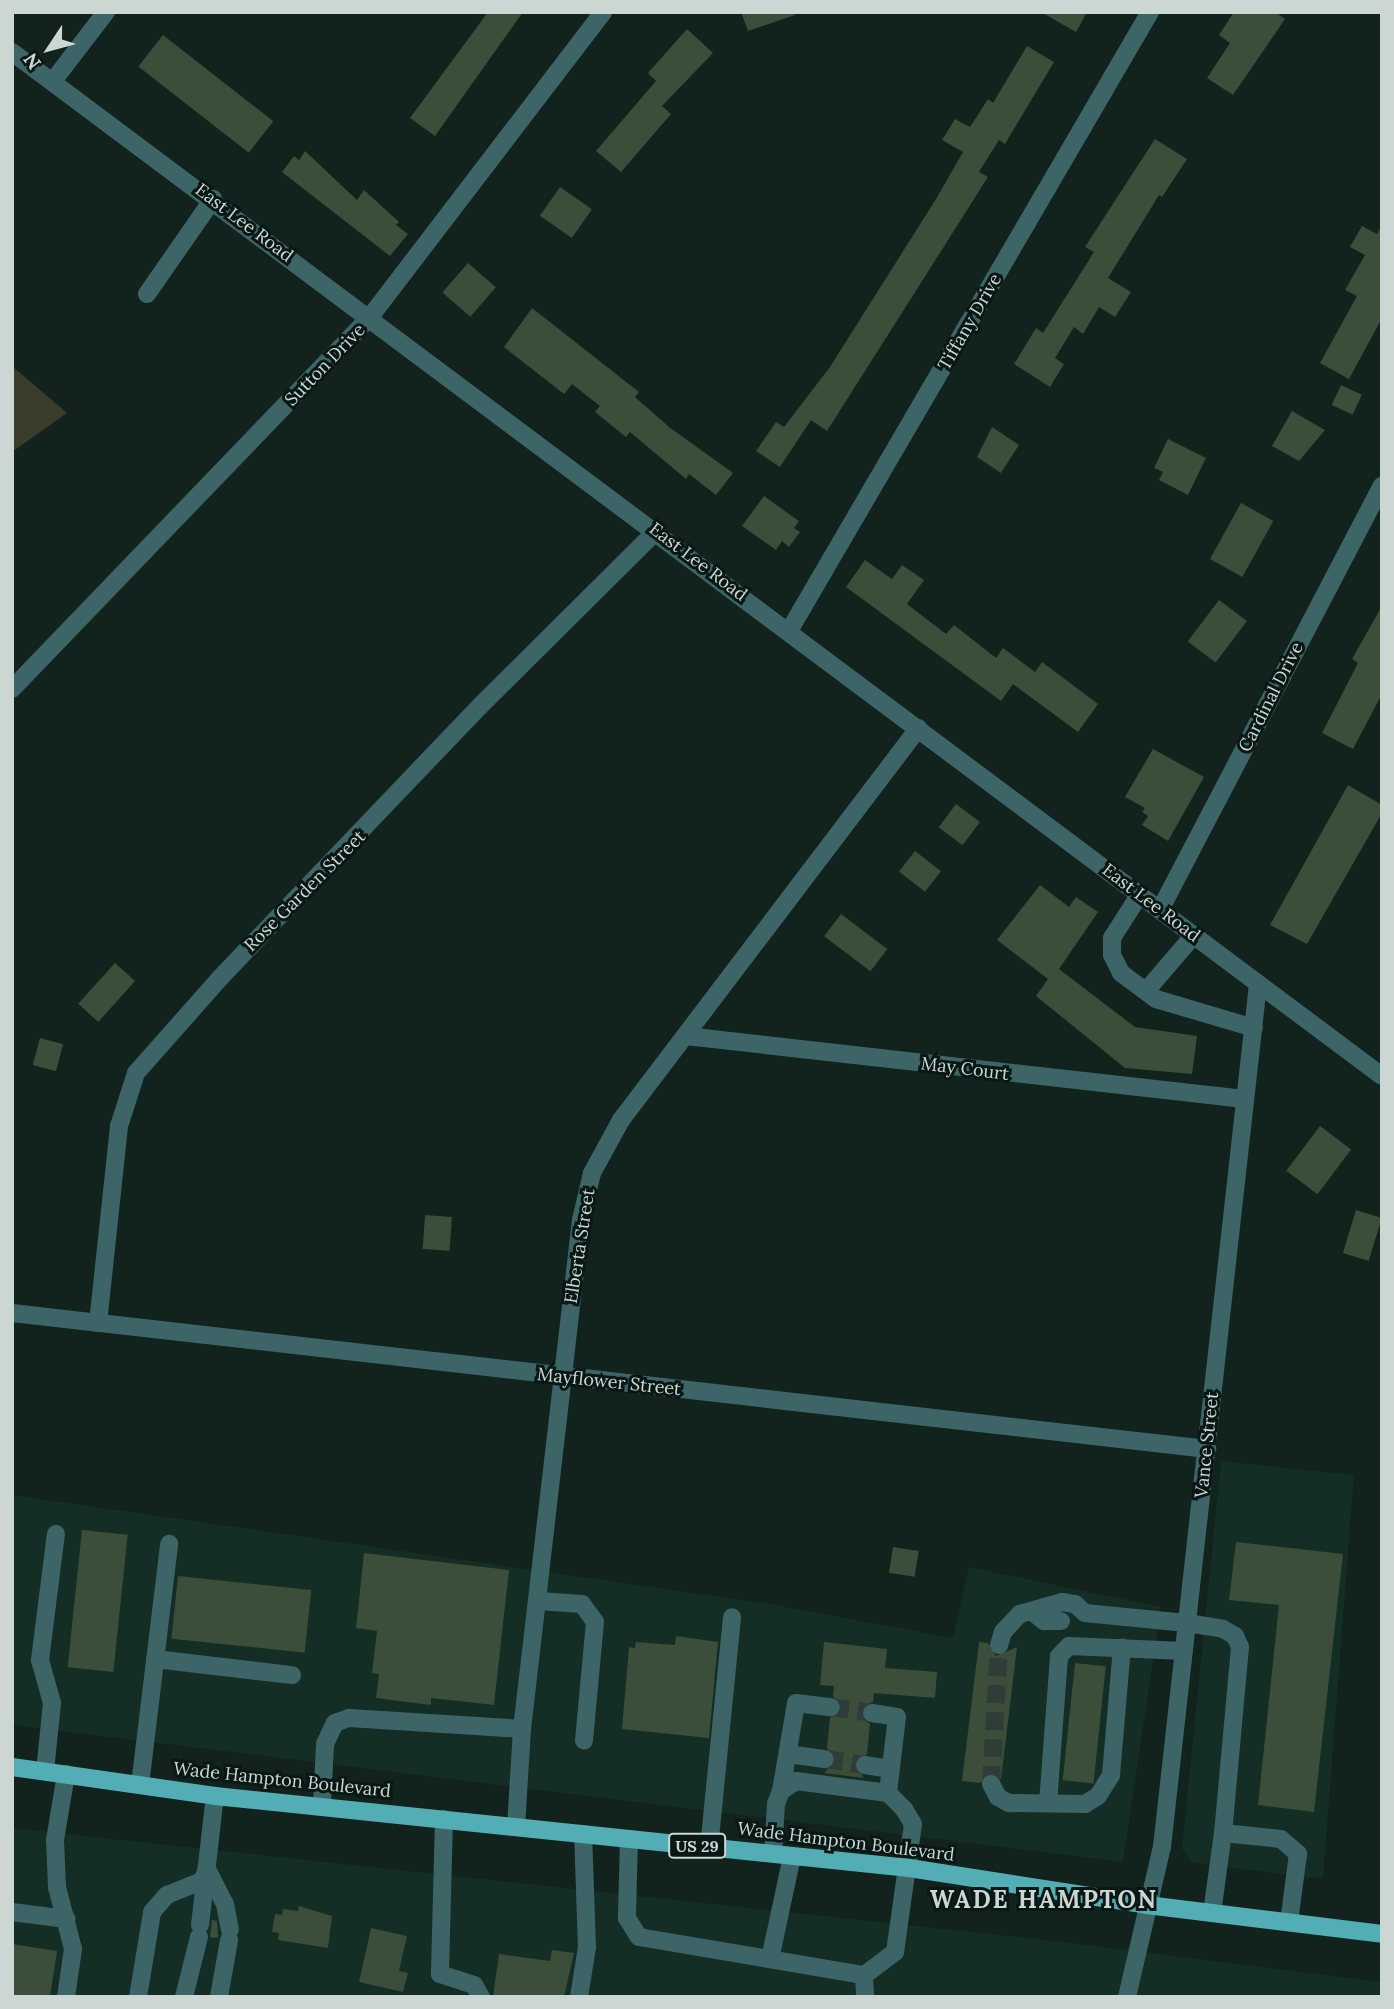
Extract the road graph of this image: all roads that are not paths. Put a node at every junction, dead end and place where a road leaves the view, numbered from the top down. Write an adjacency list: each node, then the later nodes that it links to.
1 (106, 12): 5 (street)
2 (603, 12): 8 (street, Sutton Drive)
3 (1150, 12): 11 (street, Tiffany Drive)
4 (12, 52): 5 (street, East Lee Road)
5 (53, 81): 6 (street, East Lee Road)
6 (213, 199): 7 (street); 8 (street, East Lee Road)
7 (147, 294)
8 (370, 317): 10 (street, East Lee Road); 12 (street, Sutton Drive)
9 (1382, 485): 15 (street, Cardinal Drive)
10 (656, 531): 11 (street, East Lee Road); 24 (street, Rose Garden Street)
11 (789, 631): 13 (street, East Lee Road)
12 (12, 689)
13 (919, 728): 14 (street, East Lee Road); 20 (street, Elberta Street)
14 (1140, 894): 15 (street, East Lee Road); 18 (street)
15 (1160, 910): 16 (street, East Lee Road)
16 (1194, 935): 17 (street, East Lee Road); 18 (street)
17 (1258, 984): 19 (street, Vance Street); 21 (street, East Lee Road)
18 (1146, 991): 19 (street)
19 (1254, 1028): 22 (street, Vance Street)
20 (686, 1036): 22 (street, May Court); 25 (street, Elberta Street)
21 (1382, 1076)
22 (1244, 1099): 26 (street, Vance Street)
23 (12, 1313): 24 (street, Mayflower Street)
24 (98, 1323): 25 (street, Mayflower Street)
25 (563, 1377): 26 (street, Mayflower Street); 29 (street, Elberta Street)
26 (1207, 1449): 34 (street, Vance Street)
27 (56, 1534): 50 (street)
28 (169, 1544): 39 (street)
29 (538, 1601): 43 (street, Elberta Street); 44 (street)
30 (1085, 1612): 31 (street); 31 (street); 32 (street)
31 (1034, 1613): 35 (street)
32 (1104, 1616): 34 (street); 36 (street)
33 (732, 1617): 64 (street)
34 (1187, 1623): 38 (street, Vance Street); 61 (street)
35 (999, 1645)
36 (1100, 1647): 37 (street); 57 (street)
37 (1122, 1647): 38 (street); 57 (street)
38 (1184, 1651): 69 (street, Vance Street)
39 (155, 1659): 40 (street); 53 (street)
40 (292, 1675)
41 (831, 1707): 45 (street)
42 (872, 1713): 49 (street)
43 (522, 1729): 58 (street); 60 (street, Elberta Street)
44 (584, 1740)
45 (788, 1754): 46 (street); 54 (street)
46 (825, 1759)
47 (865, 1765): 49 (street)
48 (12, 1767): 50 (main road, Wade Hampton Boulevard / US 29)
49 (891, 1769): 55 (street)
50 (45, 1771): 51 (main road, Wade Hampton Boulevard / US 29)
51 (66, 1774): 53 (main road, Wade Hampton Boulevard / US 29); 72 (street)
52 (991, 1784): 57 (street)
53 (140, 1785): 56 (main road, Wade Hampton Boulevard / US 29)
54 (781, 1791): 55 (street); 65 (street)
55 (888, 1793): 67 (street)
56 (215, 1796): 58 (main road, Wade Hampton Boulevard / US 29); 68 (street)
57 (1048, 1803)
58 (322, 1804): 59 (main road, Wade Hampton Boulevard / US 29)
59 (444, 1819): 60 (main road, Wade Hampton Boulevard / US 29); 81 (street)
60 (516, 1827): 62 (main road, Wade Hampton Boulevard / US 29)
61 (1223, 1833): 71 (street); 73 (street)
62 (583, 1835): 63 (main road, Wade Hampton Boulevard / US 29); 82 (street)
63 (629, 1839): 64 (main road, Wade Hampton Boulevard / US 29); 75 (street)
64 (709, 1847): 65 (main road, Wade Hampton Boulevard / US 29)
65 (773, 1854): 66 (main road, Wade Hampton Boulevard / US 29)
66 (792, 1856): 67 (main road, Wade Hampton Boulevard / US 29); 75 (street)
67 (909, 1868): 69 (main road, Wade Hampton Boulevard / US 29); 76 (street)
68 (207, 1869): 78 (street); 79 (street); 80 (street)
69 (1147, 1905): 71 (main road, Wade Hampton Boulevard / US 29); 84 (street, Vance Street)
70 (12, 1912): 72 (street)
71 (1212, 1913): 73 (main road, Wade Hampton Boulevard / US 29)
72 (67, 1919): 77 (street)
73 (1289, 1923): 74 (main road, Wade Hampton Boulevard / US 29)
74 (1382, 1934)
75 (770, 1959): 76 (street)
76 (864, 1975): 83 (street)
77 (66, 1997)
78 (138, 1997)
79 (184, 1997)
80 (219, 1997)
81 (481, 1997)
82 (579, 1997)
83 (865, 1997)
84 (1127, 1997)

